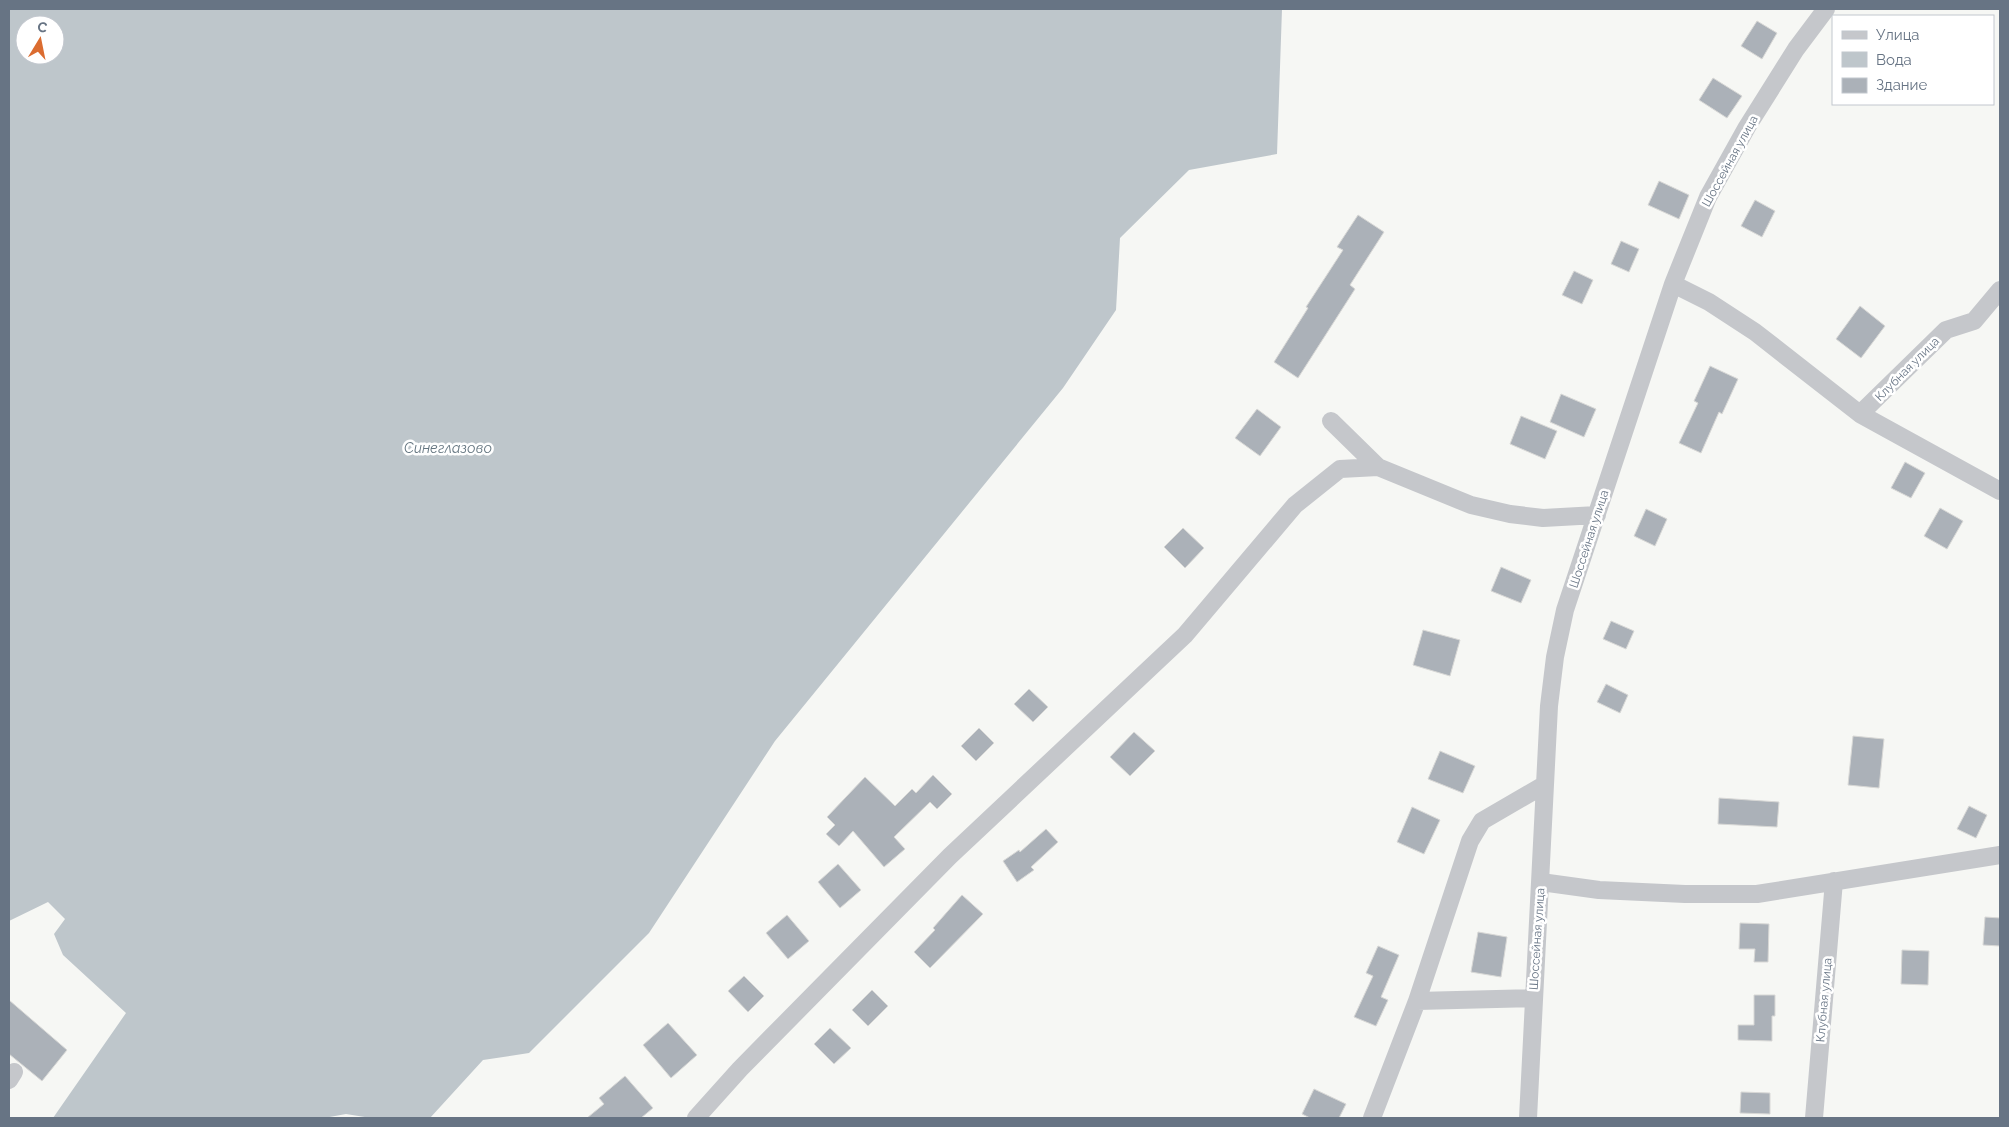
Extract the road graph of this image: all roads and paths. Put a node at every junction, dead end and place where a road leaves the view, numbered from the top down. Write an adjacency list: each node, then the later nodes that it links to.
1 (1826, 9): 2 (street, Шоссейная улица)
2 (1673, 284): 4 (street); 8 (street, Шоссейная улица)
3 (2000, 290): 4 (street, Клубная улица)
4 (1860, 414): 7 (street)
5 (1331, 421): 6 (street)
6 (1378, 467): 8 (street); 15 (street)
7 (2000, 491)
8 (1597, 515): 9 (street, Шоссейная улица)
9 (1544, 785): 12 (street, Шоссейная улица); 14 (street)
10 (2000, 855): 11 (street)
11 (1834, 881): 12 (street); 18 (street, Клубная улица)
12 (1541, 882): 13 (street, Шоссейная улица)
13 (1534, 998): 14 (street); 17 (street, Шоссейная улица)
14 (1417, 1001): 16 (street)
15 (696, 1118)
16 (1372, 1118)
17 (1528, 1118)
18 (1814, 1118)

